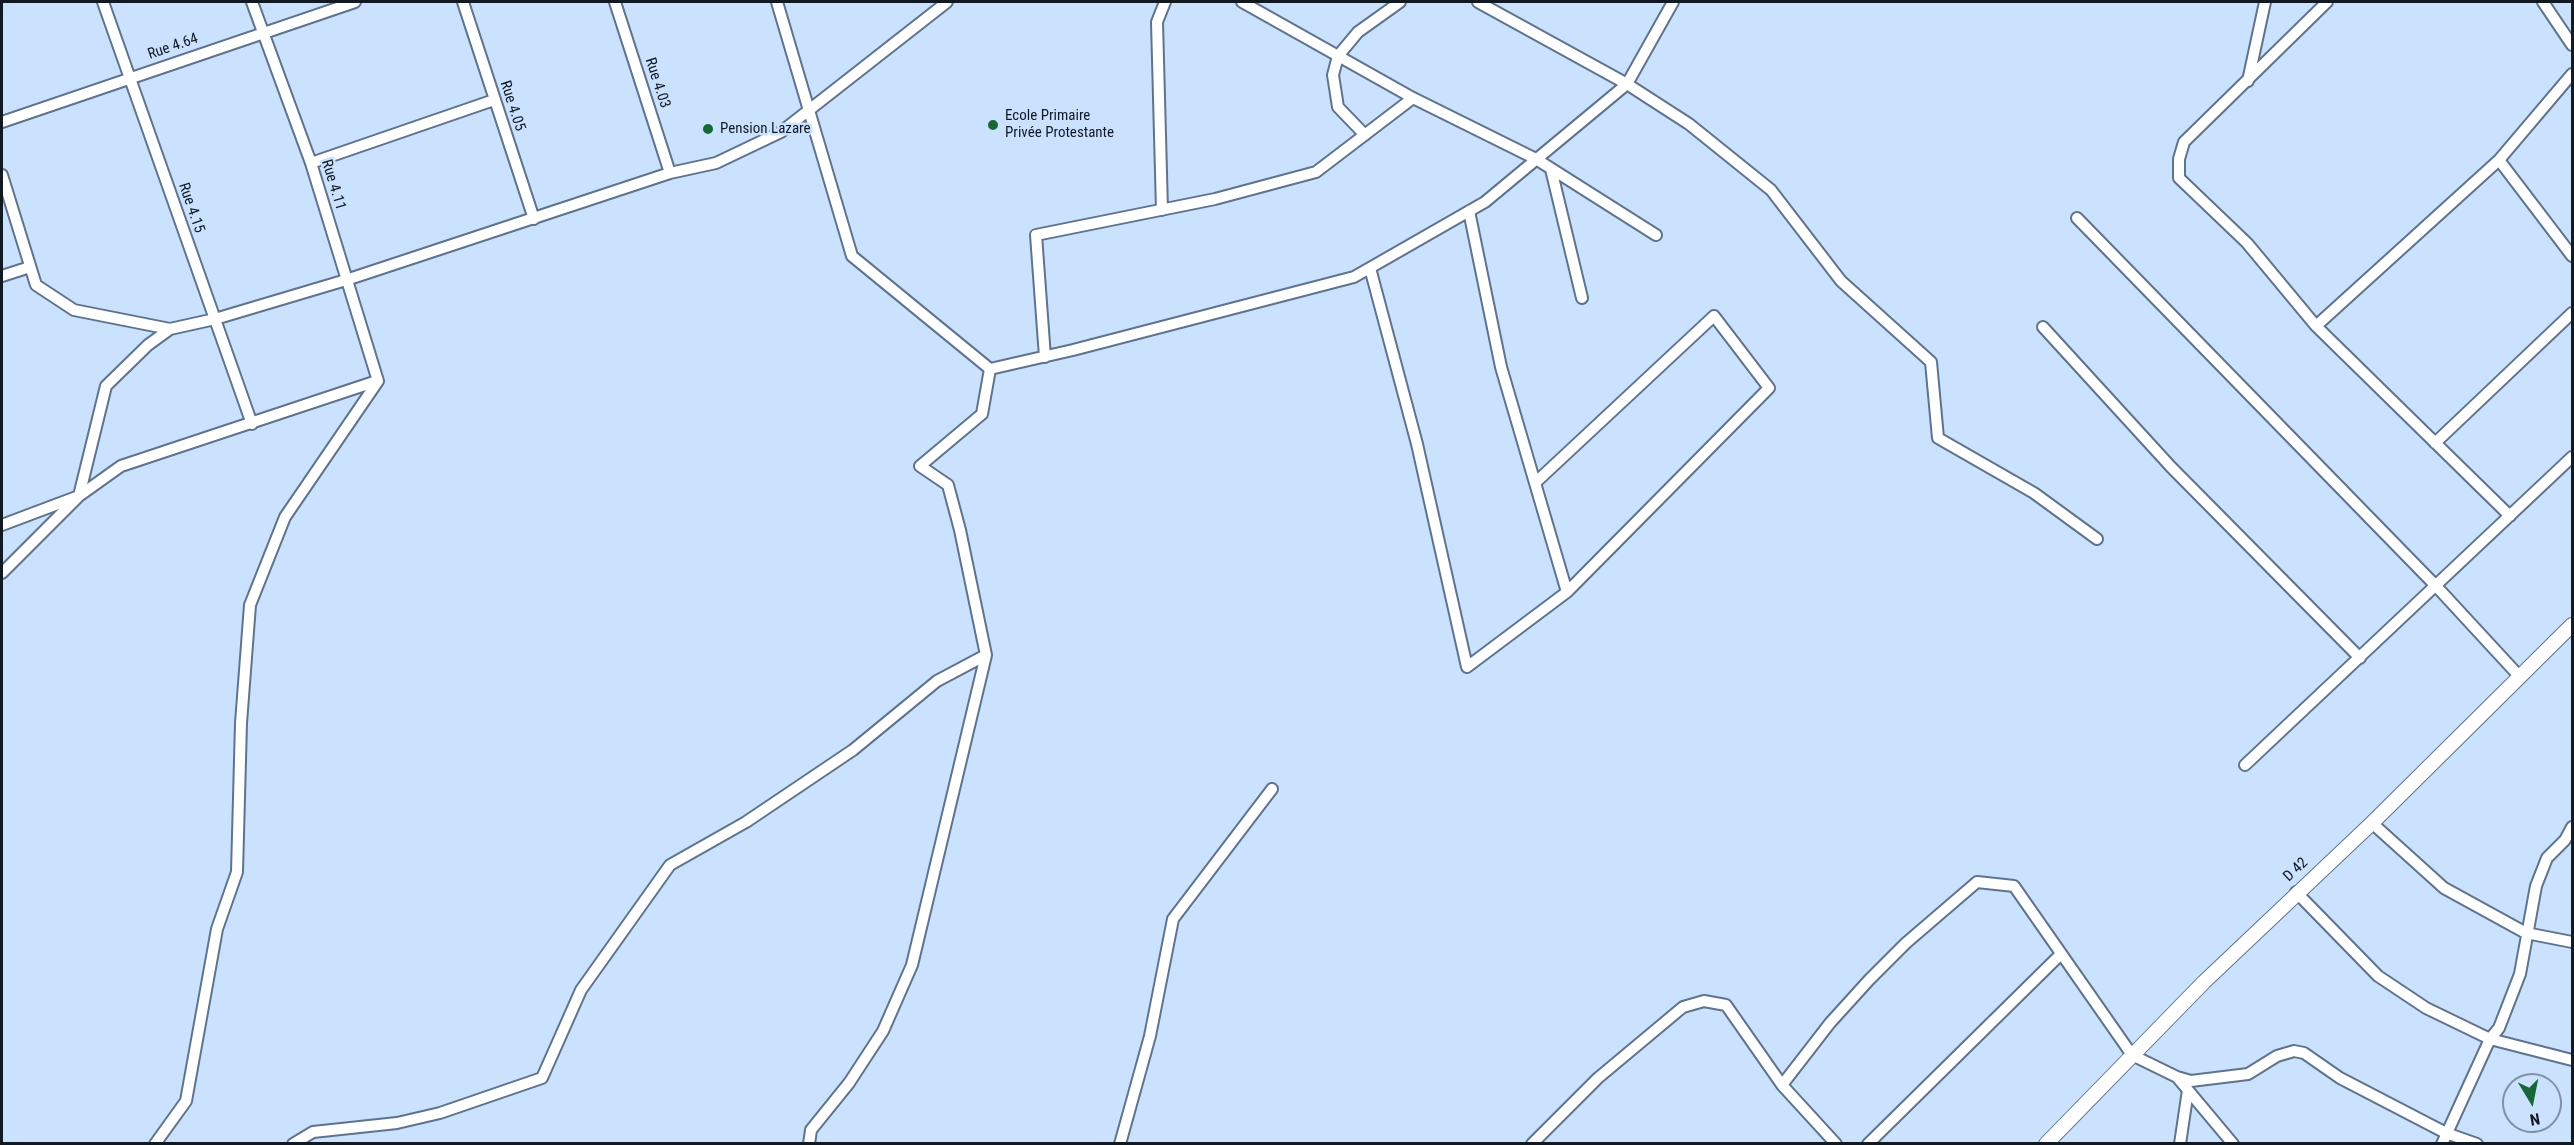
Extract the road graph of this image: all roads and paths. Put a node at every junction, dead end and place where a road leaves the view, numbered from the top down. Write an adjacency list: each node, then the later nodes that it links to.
1 (104, 2): 20 (street, Rue 4.15)
2 (252, 2): 16 (street, Rue 4.11)
3 (355, 2): 16 (street, Rue 4.64)
4 (463, 2): 24 (street, Rue 4.05)
5 (615, 2): 32 (street, Rue 4.03)
6 (777, 2): 25 (street)
7 (947, 2): 25 (street)
8 (1165, 2): 34 (street)
9 (1242, 2): 18 (street)
10 (1400, 2): 18 (street)
11 (1478, 2): 22 (street)
12 (1673, 2): 22 (street)
13 (2265, 2): 21 (street)
14 (2327, 2): 21 (street)
15 (2542, 2): 17 (street)
16 (262, 32): 20 (street, Rue 4.64); 30 (street, Rue 4.11)
17 (2572, 45)
18 (1338, 56): 23 (street); 27 (street)
19 (2572, 74): 29 (street)
20 (129, 78): 26 (street, Rue 4.64); 46 (street, Rue 4.15)
21 (2248, 81): 47 (street)
22 (1627, 84): 28 (street); 60 (street)
23 (1413, 98): 27 (street); 28 (street)
24 (494, 100): 30 (street); 37 (street, Rue 4.05)
25 (809, 111): 32 (street); 51 (street)
26 (2, 122)
27 (1365, 135): 34 (street)
28 (1536, 159): 31 (street); 35 (street)
29 (2499, 160): 39 (street); 47 (street)
30 (311, 163): 43 (street, Rue 4.11)
31 (1551, 169): 38 (street); 44 (street)
32 (670, 173): 37 (street)
33 (2, 175): 40 (street)
34 (1162, 210): 50 (street)
35 (1469, 212): 41 (street); 56 (street)
36 (2077, 218): 62 (street)
37 (534, 219): 43 (street)
38 (1656, 235)
39 (2572, 256)
40 (30, 267): 42 (street); 49 (street)
41 (1370, 268): 50 (street); 63 (street)
42 (2, 276)
43 (346, 280): 46 (street); 52 (street, Rue 4.11)
44 (1582, 298)
45 (2572, 313): 54 (street)
46 (215, 319): 49 (street); 53 (street, Rue 4.15)
47 (2316, 326): 54 (street)
48 (2043, 327): 66 (street)
49 (170, 329): 57 (street)
50 (1045, 357): 51 (street)
51 (990, 369): 65 (street)
52 (378, 381): 53 (street); 84 (street)
53 (252, 424): 57 (street)
54 (2435, 443): 58 (street)
55 (2572, 457): 58 (street)
56 (1535, 483): 63 (street); 63 (street)
57 (79, 496): 59 (street); 61 (street)
58 (2510, 516): 62 (street)
59 (2, 525)
60 (2097, 539)
61 (2, 573)
62 (2436, 585): 66 (street); 67 (street)
63 (1567, 592)
64 (2572, 626): 67 (street, D 42 / D 42)
65 (986, 655): 85 (street); 86 (street)
66 (2360, 657): 68 (street)
67 (2520, 677): 70 (street, D 42 / D 42)
68 (2245, 765)
69 (1272, 789): 87 (street)
70 (2372, 823): 73 (street, D 42 / D 42); 74 (street)
71 (2572, 827): 72 (street)
72 (2569, 841): 74 (street)
73 (2296, 892): 77 (street); 78 (street, D 42 / D 42)
74 (2526, 933): 75 (street); 77 (street)
75 (2572, 942)
76 (2061, 954): 78 (street); 81 (street); 90 (street)
77 (2490, 1039): 79 (street); 83 (street)
78 (2132, 1055): 80 (street); 91 (street, D 42 / D 42)
79 (2572, 1060)
80 (2177, 1077): 82 (street); 83 (street)
81 (1782, 1085): 88 (street); 89 (street)
82 (2188, 1090): 92 (street); 93 (street)
83 (2444, 1138): 94 (street)
84 (155, 1143)
85 (292, 1143)
86 (809, 1143)
87 (1120, 1143)
88 (1532, 1143)
89 (1836, 1143)
90 (1868, 1143)
91 (2046, 1143)
92 (2180, 1143)
93 (2234, 1143)
94 (2477, 1143)

